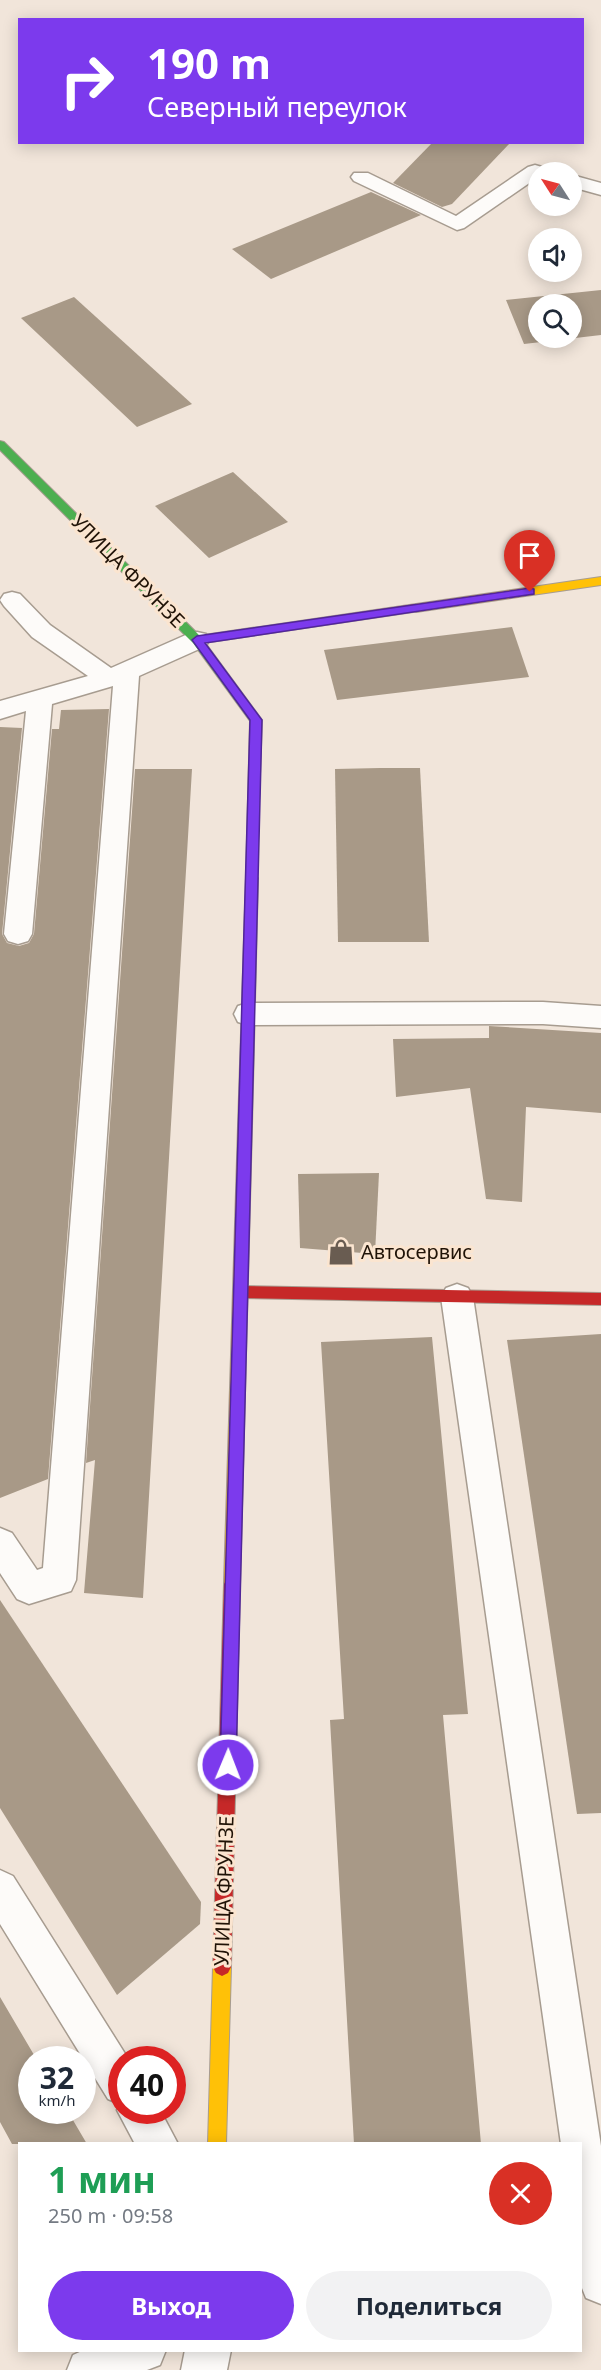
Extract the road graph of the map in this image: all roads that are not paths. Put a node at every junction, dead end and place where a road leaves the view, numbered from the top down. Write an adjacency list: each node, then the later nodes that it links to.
1 (508, 163): 2 (lane)
2 (528, 169)
3 (361, 177): 4 (lane)
4 (528, 178)
5 (582, 184): 6 (lane)
6 (601, 189)
7 (0, 444): 10 (street, УЛИЦА ФРУНЗЕ)
8 (601, 581): 10 (street)
9 (4, 597): 11 (lane)
10 (197, 640): 11 (lane); 15 (street, УЛИЦА ФРУНЗЕ)
11 (118, 675): 12 (lane); 20 (lane)
12 (40, 699): 13 (lane); 14 (lane)
13 (0, 710)
14 (18, 934)
15 (248, 1014): 16 (lane); 17 (street, УЛИЦА ФРУНЗЕ)
16 (601, 1017)
17 (240, 1292): 18 (street); 25 (street, УЛИЦА ФРУНЗЕ)
18 (457, 1296): 19 (street); 26 (lane)
19 (601, 1299)
20 (0, 1544)
21 (0, 1889): 22 (lane)
22 (108, 2063)
23 (146, 2124): 24 (lane)
24 (157, 2142)
25 (218, 2142)
26 (580, 2142)
27 (582, 2153): 28 (lane)
28 (601, 2283)
29 (139, 2352): 31 (lane)
30 (208, 2352): 32 (street)
31 (88, 2370)
32 (204, 2370)

